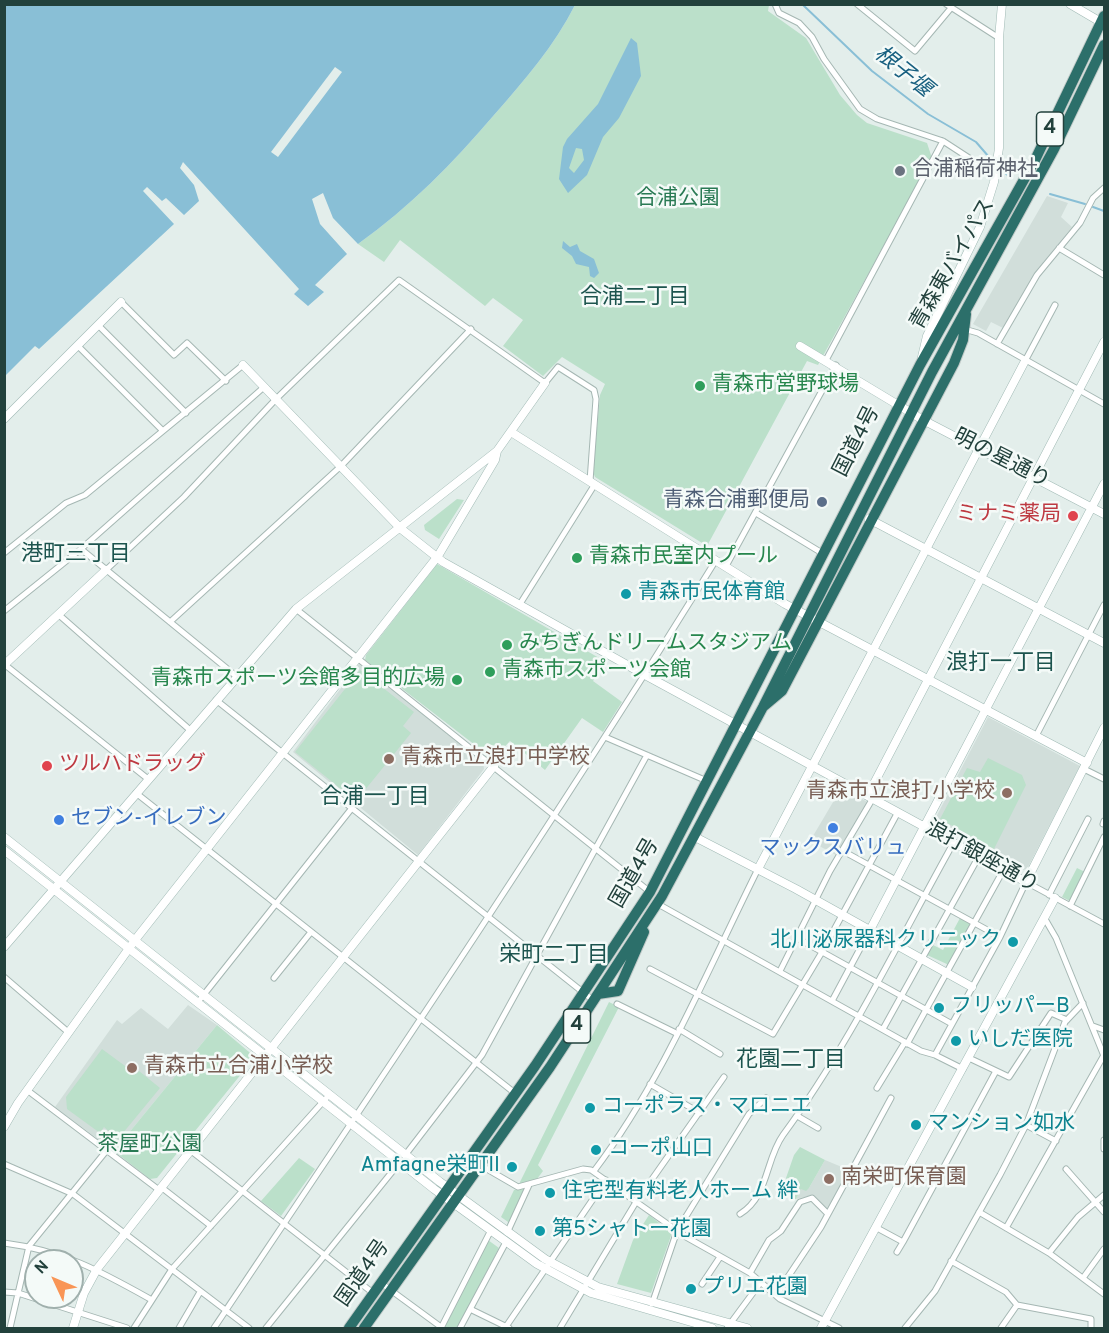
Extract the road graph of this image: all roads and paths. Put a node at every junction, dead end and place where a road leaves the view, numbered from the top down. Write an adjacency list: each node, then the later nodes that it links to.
1 (775, 4): 9 (street)
2 (856, 4): 5 (street)
3 (1002, 4): 7 (street)
4 (1070, 4): 6 (street)
5 (948, 6): 7 (street)
6 (1103, 21): 26 (highway, 青森東バイパス / 4)
7 (999, 38): 10 (street)
8 (1104, 45): 16 (highway, 青森東バイパス / 4)
9 (943, 141): 10 (street); 24 (street)
10 (996, 171): 26 (street)
11 (1104, 188): 12 (street)
12 (1059, 248): 13 (street); 21 (street)
13 (1104, 275)
14 (121, 302): 17 (street); 29 (street)
15 (1055, 305): 25 (street)
16 (967, 308): 19 (highway); 37 (highway, 青森東バイパス / 4)
17 (98, 326): 23 (street); 36 (street)
18 (471, 329): 30 (street); 33 (street); 44 (street)
19 (964, 329): 21 (street); 39 (highway)
20 (1104, 342): 32 (street)
21 (998, 344): 25 (street)
22 (800, 345): 24 (street, 明の星通り)
23 (78, 346): 38 (street); 40 (street)
24 (826, 360): 28 (street, 明の星通り)
25 (1025, 361): 32 (street); 42 (street)
26 (920, 364): 34 (highway, 青森東バイパス / 4)
27 (243, 365): 29 (street); 31 (street, 浪打銀座通り)
28 (836, 365): 34 (street, 明の星通り); 49 (street)
29 (226, 381): 36 (street)
30 (545, 383): 41 (street); 46 (street)
31 (264, 387): 33 (street, 浪打銀座通り); 54 (street)
32 (1079, 390): 35 (street); 45 (street)
33 (276, 399): 44 (street, 浪打銀座通り); 61 (street)
34 (899, 404): 37 (street, 明の星通り); 57 (highway, 国道4号 / 4)
35 (1104, 404)
36 (186, 412): 40 (street)
37 (911, 412): 39 (street, 明の星通り); 50 (highway, 国道4号 / 4)
38 (4, 419)
39 (923, 420): 42 (street, 明の星通り); 52 (highway)
40 (162, 430): 56 (street)
41 (511, 432): 43 (street); 46 (street)
42 (979, 448): 45 (street, 明の星通り); 55 (street)
43 (497, 452): 53 (street); 58 (street)
44 (340, 466): 53 (street, 浪打銀座通り); 71 (street)
45 (1034, 477): 48 (street, 明の星通り); 62 (street)
46 (592, 483): 59 (street); 63 (street)
47 (1104, 484): 48 (street)
48 (1092, 507): 51 (street, 明の星通り); 65 (street)
49 (756, 513): 57 (street); 60 (street)
50 (860, 514): 52 (street); 70 (highway, 国道4号 / 4)
51 (1104, 514)
52 (872, 520): 55 (street); 72 (highway)
53 (400, 528): 58 (street, 浪打銀座通り); 66 (street)
54 (81, 549): 61 (street); 68 (street)
55 (926, 549): 62 (street); 75 (street)
56 (4, 553)
57 (822, 553): 67 (highway, 国道4号 / 4)
58 (438, 556): 63 (street, 浪打銀座通り); 76 (street)
59 (716, 560): 60 (street); 78 (street)
60 (726, 567): 67 (street)
61 (106, 570): 69 (street); 71 (street)
62 (981, 578): 65 (street); 80 (street)
63 (520, 604): 78 (street, 浪打銀座通り)
64 (1104, 606): 73 (street)
65 (1039, 608): 73 (street); 83 (street)
66 (296, 609): 76 (street); 79 (street)
67 (795, 609): 70 (street); 84 (highway, 国道4号 / 4)
68 (4, 611)
69 (58, 614): 77 (street); 86 (street)
70 (807, 616): 72 (street); 82 (highway, 国道4号 / 4)
71 (170, 622): 79 (street)
72 (818, 622): 75 (street); 82 (highway)
73 (1089, 635): 74 (street); 88 (street)
74 (1104, 643)
75 (873, 651): 80 (street); 92 (street)
76 (357, 658): 90 (street); 93 (street)
77 (5, 665): 95 (street)
78 (645, 675): 84 (street, 浪打銀座通り); 89 (street)
79 (236, 676): 81 (street)
80 (928, 679): 83 (street); 99 (street)
81 (216, 700): 86 (street); 90 (street)
82 (762, 707): 87 (highway, 国道4号 / 4)
83 (986, 710): 88 (street); 104 (street)
84 (736, 725): 87 (street, 浪打銀座通り); 97 (highway, 国道4号 / 4)
85 (1104, 728): 94 (street)
86 (190, 730): 95 (street)
87 (750, 732): 92 (street, 浪打銀座通り); 106 (highway, 国道4号 / 4)
88 (1036, 736): 94 (street)
89 (605, 737): 91 (street); 102 (street)
90 (282, 753): 100 (street); 110 (street)
91 (647, 754): 97 (street); 109 (street)
92 (814, 765): 99 (street, 浪打銀座通り); 116 (street)
93 (494, 766): 102 (street); 114 (street)
94 (1086, 766): 96 (street); 120 (street)
95 (148, 779): 98 (street)
96 (1104, 779)
97 (707, 781): 122 (highway, 国道4号 / 4)
98 (136, 793): 110 (street); 119 (street)
99 (871, 797): 101 (street, 浪打銀座通り); 112 (street)
100 (352, 808): 114 (street); 126 (street)
101 (898, 812): 104 (street, 浪打銀座通り); 115 (street)
102 (555, 814): 109 (street); 131 (street)
103 (1088, 819): 124 (street)
104 (926, 827): 108 (street, 浪打銀座通り); 118 (street)
105 (4, 837): 119 (street)
106 (695, 837): 116 (street); 127 (highway, 国道4号 / 4)
107 (1104, 837): 128 (street)
108 (954, 842): 113 (street, 浪打銀座通り); 123 (street)
109 (598, 847): 122 (street); 144 (street)
110 (206, 849): 126 (street); 140 (street)
111 (4, 850): 121 (street)
112 (843, 851): 115 (street); 125 (street)
113 (979, 856): 117 (street, 浪打銀座通り); 129 (street)
114 (418, 862): 131 (street); 145 (street)
115 (869, 865): 118 (street); 130 (street)
116 (758, 869): 125 (street); 139 (street)
117 (1004, 869): 120 (street, 浪打銀座通り); 134 (street)
118 (897, 880): 123 (street); 135 (street)
119 (59, 881): 121 (street); 140 (street)
120 (1026, 882): 124 (street, 浪打銀座通り); 137 (street)
121 (53, 889): 140 (street); 142 (street)
122 (650, 892): 156 (highway, 国道4号 / 4)
123 (924, 895): 129 (street); 141 (street)
124 (1052, 896): 128 (street, 浪打銀座通り); 132 (street)
125 (816, 900): 130 (street); 138 (street)
126 (276, 904): 136 (street); 157 (street)
127 (658, 904): 139 (street); 160 (highway, 国道4号 / 4)
128 (1070, 906): 133 (street, 浪打銀座通り)
129 (950, 909): 134 (street); 146 (street)
130 (843, 915): 135 (street); 143 (street)
131 (488, 917): 144 (street); 167 (street)
132 (1045, 919): 164 (street); 181 (street)
133 (1103, 921)
134 (974, 923): 137 (street); 150 (street)
135 (870, 930): 141 (street); 147 (street)
136 (311, 932): 145 (street); 152 (street)
137 (1000, 937): 155 (street)
138 (797, 938): 143 (street); 149 (street)
139 (723, 939): 149 (street); 158 (street)
140 (132, 944): 157 (street); 162 (street); 174 (street)
141 (897, 945): 146 (street); 153 (street)
142 (4, 947)
143 (822, 952): 147 (street); 154 (street)
144 (537, 956): 156 (street); 182 (street)
145 (343, 958): 167 (street); 176 (street)
146 (922, 959): 150 (street); 159 (street)
147 (850, 967): 153 (street); 161 (street)
148 (650, 969): 158 (street)
149 (780, 971): 154 (street)
150 (947, 973): 155 (street); 165 (street)
151 (4, 977): 174 (street)
152 (274, 978)
153 (877, 982): 159 (street); 166 (street)
154 (803, 984): 158 (street); 161 (street)
155 (972, 987): 169 (street)
156 (585, 992): 160 (street); 190 (highway, 国道4号 / 4)
157 (204, 994): 162 (street); 176 (street)
158 (696, 994): 173 (street)
159 (902, 996): 165 (street); 171 (street)
160 (596, 997): 194 (highway, 国道4号 / 4)
161 (832, 1001): 166 (street)
162 (198, 1002): 179 (street)
163 (618, 1004): 173 (street)
164 (1083, 1004): 168 (street); 170 (street)
165 (926, 1010): 169 (street); 175 (street)
166 (858, 1016): 171 (street); 197 (street)
167 (422, 1020): 182 (street); 196 (street)
168 (1067, 1020): 184 (street); 199 (street)
169 (952, 1024): 178 (street)
170 (1093, 1026): 172 (street); 180 (street)
171 (883, 1029): 175 (street)
172 (1104, 1029)
173 (677, 1031): 177 (street); 186 (street)
174 (68, 1032): 188 (street)
175 (906, 1043): 178 (street); 187 (street)
176 (272, 1048): 179 (street); 189 (street)
177 (720, 1054)
178 (934, 1054): 183 (street)
179 (266, 1055): 193 (street); 206 (street)
180 (1104, 1056): 203 (street)
181 (969, 1058): 183 (street); 184 (street)
182 (477, 1063): 190 (street); 207 (street)
183 (963, 1069): 229 (street)
184 (996, 1071): 236 (street)
185 (724, 1077): 195 (street)
186 (650, 1084): 195 (street); 213 (street)
187 (878, 1088)
188 (27, 1090): 200 (street); 205 (street)
189 (330, 1094): 193 (street); 196 (street)
190 (515, 1094): 194 (street); 208 (highway, 国道4号 / 4)
191 (766, 1098): 231 (street)
192 (891, 1098): 225 (street)
193 (324, 1101): 198 (street); 217 (street)
194 (525, 1102): 211 (highway, 国道4号 / 4)
195 (700, 1113): 221 (street)
196 (357, 1116): 198 (street); 207 (street)
197 (799, 1117): 201 (street); 226 (street)
198 (352, 1123): 209 (street); 227 (street)
199 (1026, 1125): 203 (street); 223 (street)
200 (4, 1127)
201 (818, 1128)
202 (1104, 1140): 204 (street)
203 (1056, 1141): 230 (street)
204 (1104, 1149)
205 (107, 1150): 216 (street); 218 (street)
206 (190, 1150): 216 (street); 217 (street)
207 (405, 1154): 220 (street)
208 (470, 1158): 211 (street); 220 (highway, 国道4号 / 4)
209 (400, 1162): 220 (street); 242 (street)
210 (4, 1164): 218 (street)
211 (480, 1165): 215 (street); 220 (highway, 国道4号 / 4)
212 (1066, 1169): 222 (street)
213 (594, 1171): 214 (street); 215 (street)
214 (606, 1180): 221 (street); 247 (street)
215 (529, 1185): 233 (street)
216 (160, 1188): 228 (street); 234 (street)
217 (243, 1191): 227 (street); 228 (street)
218 (73, 1194): 234 (street); 238 (street)
219 (1104, 1195): 222 (street)
220 (450, 1196): 232 (street); 233 (street); 254 (highway, 国道4号 / 4); 257 (highway, 国道4号 / 4)
221 (636, 1202): 231 (street); 256 (street)
222 (1094, 1202): 224 (street); 241 (street)
223 (978, 1212): 230 (street); 245 (street)
224 (1104, 1212)
225 (827, 1213): 251 (street); 263 (street)
226 (740, 1214)
227 (284, 1223): 242 (street); 269 (street)
228 (211, 1226): 249 (street)
229 (877, 1228): 236 (street); 272 (street)
230 (1006, 1228): 241 (street)
231 (677, 1231): 244 (street); 266 (street)
232 (490, 1232): 235 (street); 274 (street)
233 (507, 1233): 247 (street)
234 (124, 1234): 248 (street); 249 (street)
235 (506, 1242): 250 (street); 268 (street)
236 (903, 1242): 240 (street)
237 (4, 1243): 238 (street)
238 (29, 1246): 248 (street); 260 (street)
239 (1104, 1249): 243 (street)
240 (897, 1252)
241 (1049, 1253): 252 (street)
242 (325, 1255): 261 (street); 283 (street)
243 (1099, 1256): 246 (street); 252 (street)
244 (720, 1257): 251 (street); 255 (street)
245 (951, 1261): 267 (street); 291 (street)
246 (1104, 1261)
247 (550, 1262): 250 (street); 256 (street)
248 (97, 1269): 264 (street); 271 (street)
249 (171, 1269): 259 (street); 264 (street)
250 (545, 1270): 256 (street); 275 (street)
251 (750, 1273): 253 (street)
252 (1083, 1278): 262 (street)
253 (761, 1282): 263 (street); 273 (street)
254 (381, 1283): 257 (street); 261 (highway, 国道4号 / 4)
255 (702, 1284)
256 (585, 1286): 266 (street); 270 (street); 287 (street)
257 (391, 1290): 265 (highway, 国道4号 / 4); 274 (street)
258 (4, 1292): 260 (street)
259 (200, 1292): 269 (street); 280 (street)
260 (18, 1293): 271 (street); 276 (street)
261 (374, 1293): 265 (street); 284 (highway, 国道4号 / 4)
262 (1104, 1294)
263 (776, 1295): 272 (street)
264 (152, 1300): 279 (street)
265 (384, 1300): 285 (highway, 国道4号 / 4)
266 (653, 1302): 270 (street); 273 (street)
267 (1017, 1305): 292 (street); 293 (street)
268 (470, 1309): 275 (street); 286 (street)
269 (226, 1311): 281 (street); 282 (street)
270 (650, 1311): 288 (street)
271 (77, 1314): 277 (street); 278 (street)
272 (824, 1325): 290 (street)
273 (728, 1326): 289 (street)
274 (441, 1328)
275 (507, 1328)
276 (10, 1329)
277 (73, 1329)
278 (127, 1329)
279 (134, 1329)
280 (179, 1329)
281 (214, 1329)
282 (249, 1329)
283 (266, 1329)
284 (349, 1329)
285 (364, 1329)
286 (460, 1329)
287 (560, 1329)
288 (712, 1329)
289 (747, 1329)
290 (839, 1329)
291 (905, 1329)
292 (1001, 1329)
293 (1091, 1329)

